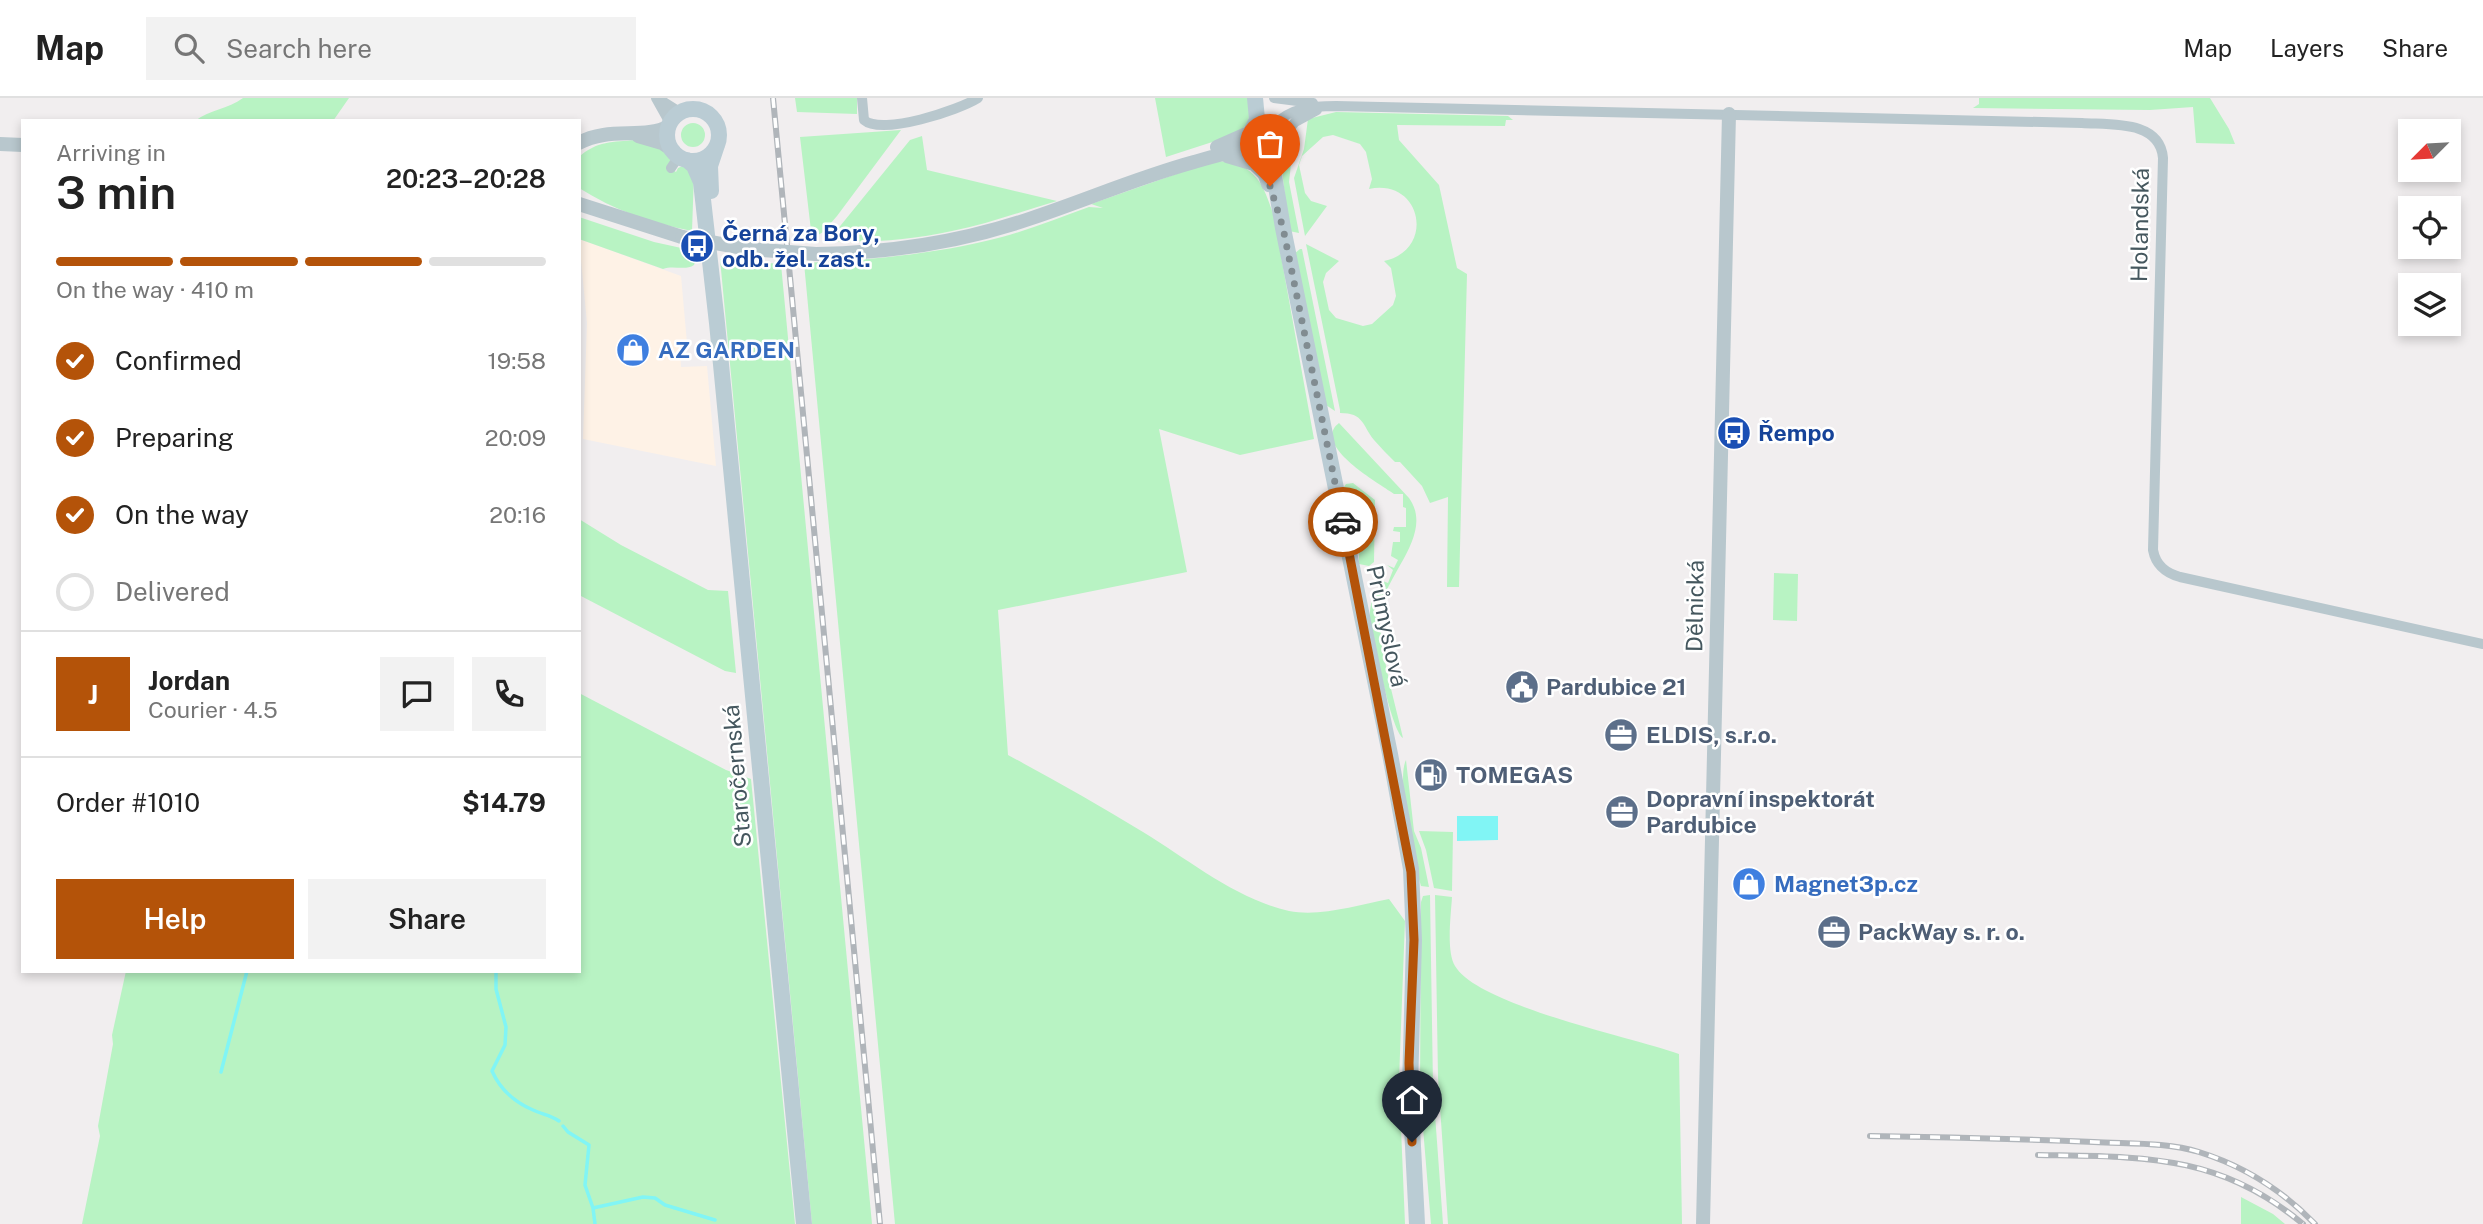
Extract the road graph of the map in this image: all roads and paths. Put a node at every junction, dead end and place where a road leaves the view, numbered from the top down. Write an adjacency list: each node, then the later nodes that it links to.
1 (701, 98): 10 (main road)
2 (862, 98): 3 (street)
3 (978, 98)
4 (1255, 98): 11 (main road)
5 (1264, 98): 13 (main road, Průmyslová)
6 (1274, 98): 7 (street, Holandská)
7 (1336, 106): 9 (street, Holandská); 13 (street, Holandská); 13 (street, Holandská)
8 (679, 114): 10 (main road); 12 (street); 20 (main road)
9 (1729, 114): 26 (street, Holandská); 31 (street, Dělnická)
10 (712, 118): 17 (main road)
11 (1251, 131): 13 (main road); 18 (main road, Průmyslová); 21 (street)
12 (623, 132): 14 (street); 20 (street)
13 (1275, 134): 18 (main road); 24 (main road, Průmyslová)
14 (581, 142)
15 (0, 144): 16 (street)
16 (21, 145)
17 (717, 145): 20 (main road); 25 (main road, Staročernská)
18 (1257, 149): 19 (street); 22 (main road, Průmyslová)
19 (1212, 157): 21 (street); 22 (street)
20 (678, 159): 25 (main road, Staročernská)
21 (1169, 169): 23 (street, bridge)
22 (1267, 176): 24 (main road, Průmyslová)
23 (581, 205)
24 (1283, 228): 27 (main road, Průmyslová)
25 (717, 323): 28 (main road, Staročernská)
26 (2483, 644)
27 (1412, 990): 29 (main road); 30 (main road)
28 (804, 1224)
29 (1418, 1224)
30 (1426, 1224)
31 (1703, 1224)

